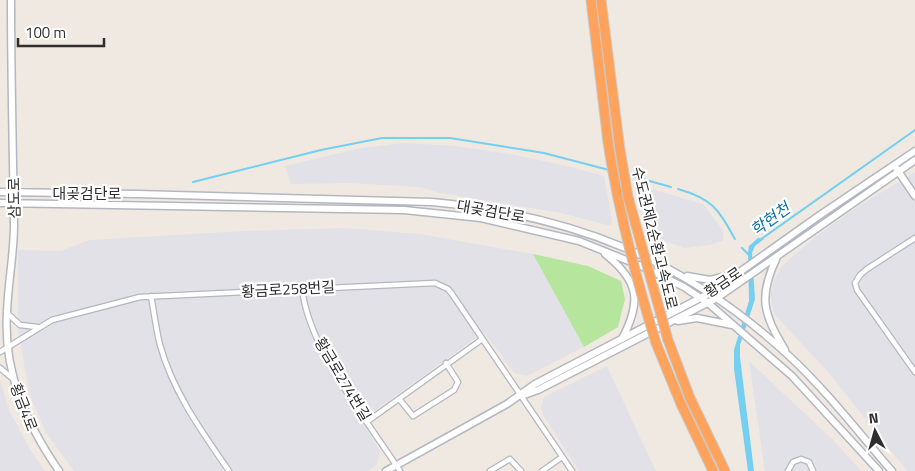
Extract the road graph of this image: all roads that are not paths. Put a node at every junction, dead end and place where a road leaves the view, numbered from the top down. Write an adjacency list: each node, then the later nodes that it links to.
1 (11, 0): 8 (main road, 삼도로)
2 (591, 0): 49 (highway, 수도권제2순환고속도로, bridge)
3 (601, 0): 50 (highway, 수도권제2순환고속도로, bridge)
4 (915, 151): 6 (main road, 황금로)
5 (915, 160): 6 (main road, 황금로)
6 (896, 168): 9 (main road); 14 (main road, 황금로); 17 (main road, 황금로)
7 (0, 192): 8 (main road, 대곶검단로)
8 (14, 192): 11 (main road, 삼도로); 15 (main road, 대곶검단로)
9 (915, 196)
10 (0, 204): 11 (main road, 대곶검단로)
11 (14, 204): 13 (main road, 대곶검단로); 16 (main road, 삼도로)
12 (915, 238): 35 (street)
13 (598, 248): 21 (main road, 대곶검단로); 28 (main road)
14 (778, 255): 22 (main road, 황금로); 32 (main road)
15 (678, 274): 17 (main road); 19 (main road, 대곶검단로)
16 (10, 276): 24 (main road, 황금4로)
17 (728, 277): 19 (main road, 황금로)
18 (302, 288): 20 (street, 황금로258번길); 29 (street, 황금로258번길); 39 (street, 황금로274번길)
19 (710, 293): 21 (main road, 황금로); 22 (main road, 대곶검단로)
20 (151, 296): 27 (street, 황금로258번길); 43 (street)
21 (701, 298): 23 (main road, 대곶검단로); 28 (main road, 황금로)
22 (718, 298): 23 (main road, 황금로); 32 (main road, 대곶검단로)
23 (708, 303): 25 (main road, 황금로); 26 (main road, 대곶검단로)
24 (7, 312): 27 (street); 30 (main road, 황금4로)
25 (670, 323): 26 (main road); 37 (main road, 황금로)
26 (731, 323): 53 (main road, 대곶검단로)
27 (38, 327): 30 (street, 황금로258번길)
28 (622, 338): 37 (main road, 황금로)
29 (481, 340): 33 (street); 37 (street, 황금로258번길)
30 (8, 347): 31 (street, 황금로258번길); 36 (main road, 황금4로)
31 (0, 352)
32 (788, 355): 54 (main road, 대곶검단로)
33 (446, 364): 38 (street); 38 (street)
34 (0, 368): 36 (street)
35 (915, 372)
36 (13, 378): 42 (main road, 황금4로)
37 (520, 396): 40 (street, 황금로258번길); 41 (main road, 황금로)
38 (400, 400): 39 (street)
39 (368, 421): 41 (street, 황금로274번길)
40 (562, 457): 47 (street); 48 (street, 황금로258번길)
41 (398, 468): 44 (main road, 황금로)
42 (59, 471)
43 (228, 471)
44 (386, 471)
45 (490, 471): 46 (street)
46 (521, 471)
47 (542, 471)
48 (572, 471)
49 (713, 471)
50 (725, 471)
51 (788, 471): 52 (street)
52 (813, 471)
53 (879, 471)
54 (892, 471)

